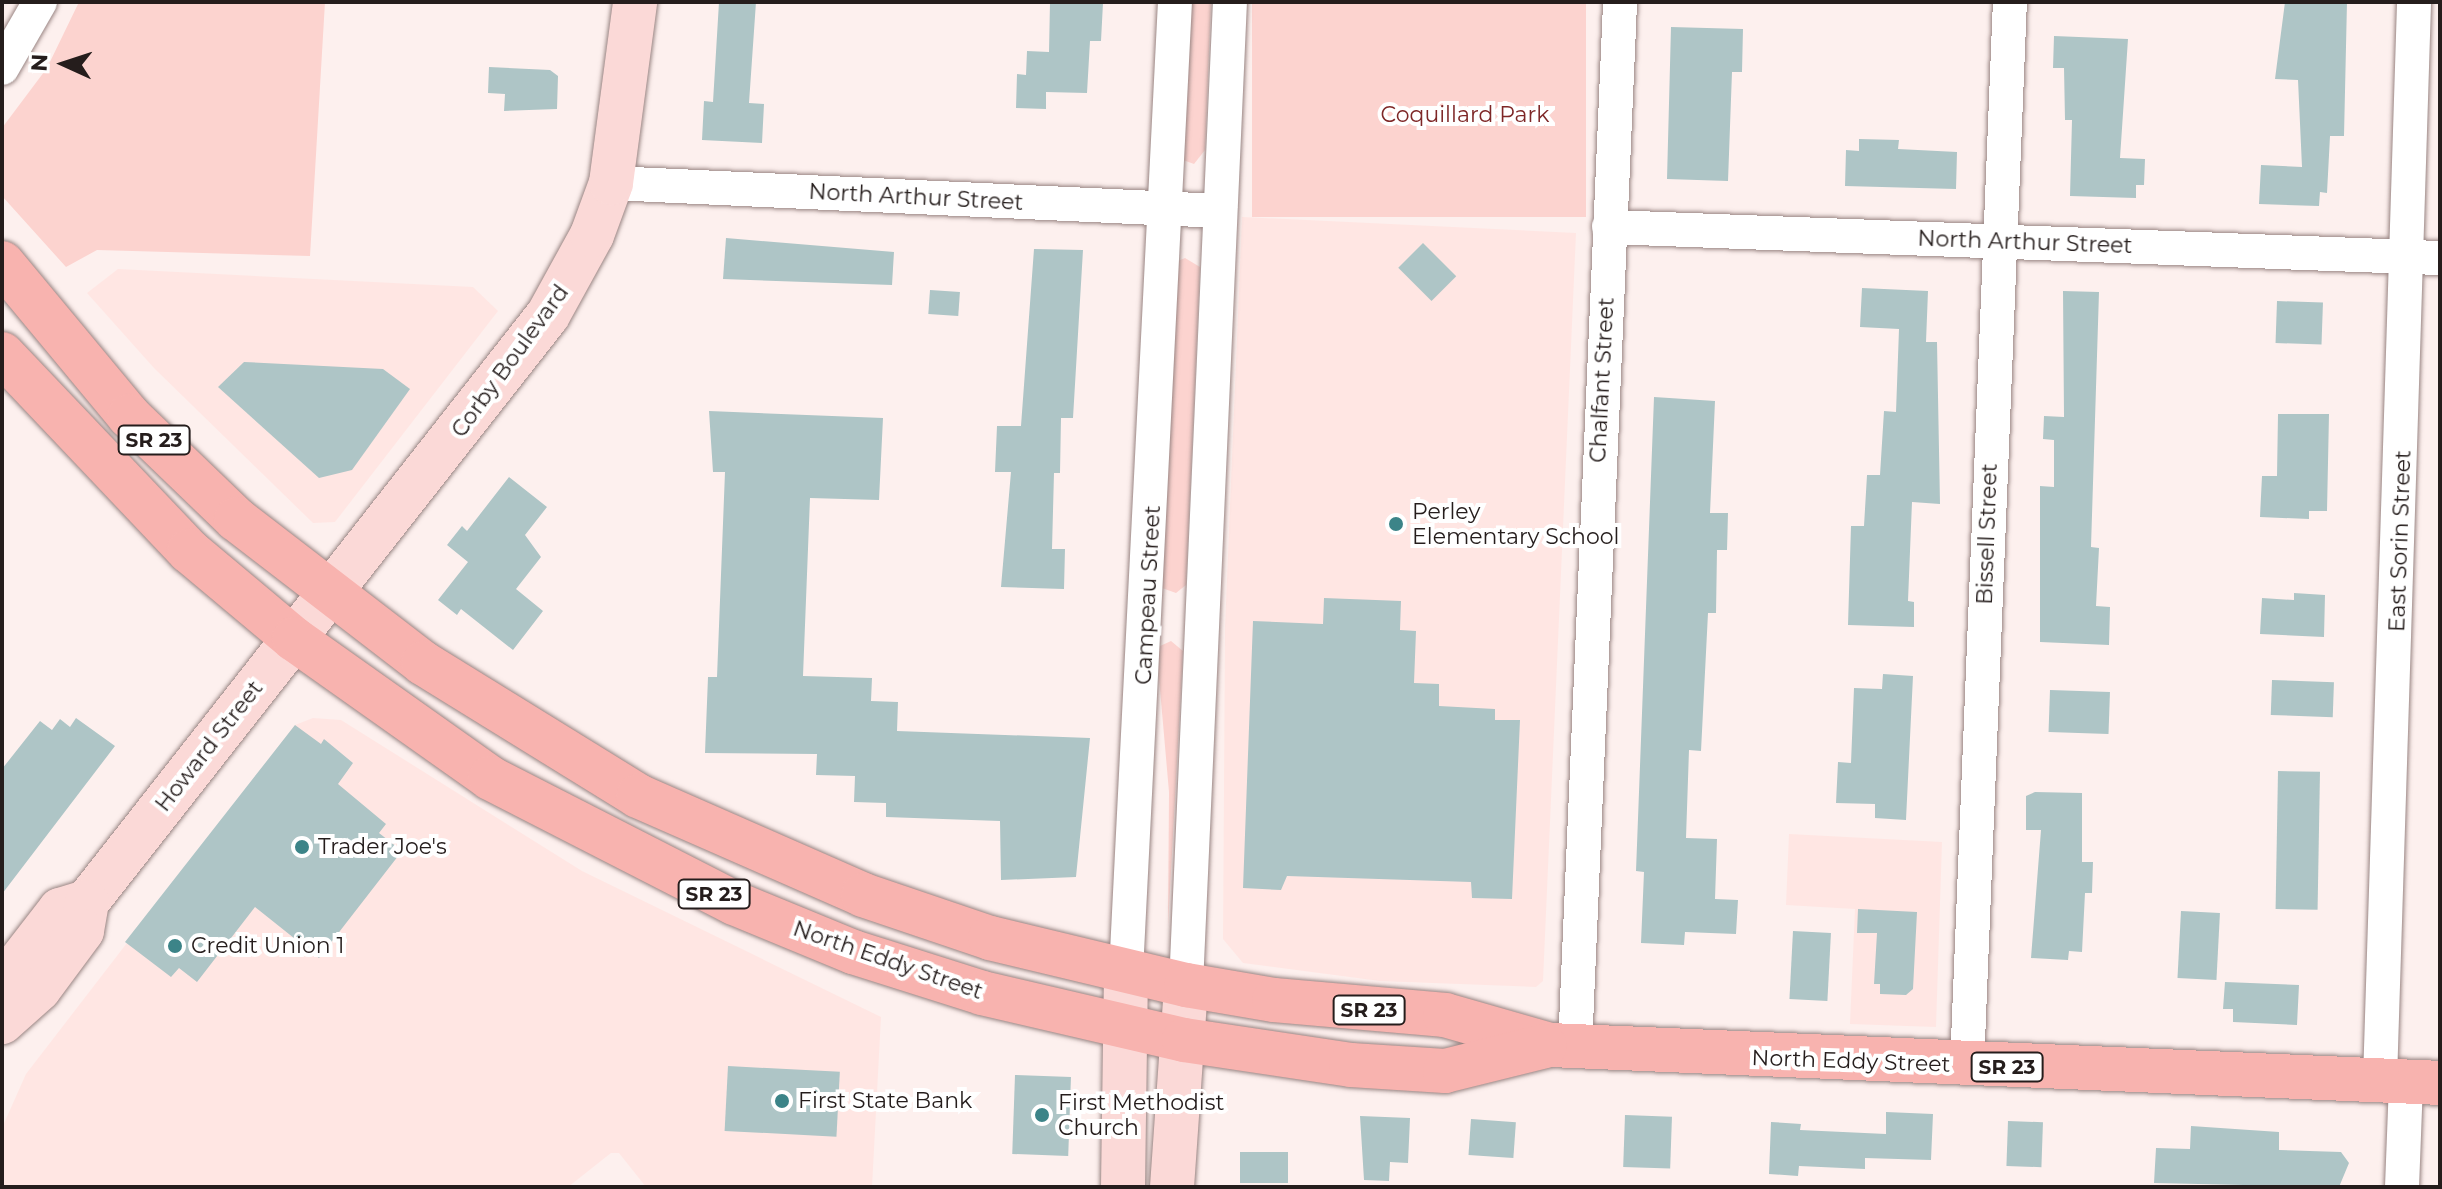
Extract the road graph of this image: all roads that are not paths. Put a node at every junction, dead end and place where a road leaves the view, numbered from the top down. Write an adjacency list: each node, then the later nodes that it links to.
1 (40, 2): 8 (street)
2 (635, 2): 9 (street, Corby Boulevard)
3 (1175, 2): 10 (street, Campeau Street)
4 (1230, 2): 11 (street)
5 (1620, 2): 12 (street, Chalfant Street)
6 (2010, 2): 13 (street, Bissell Street)
7 (2414, 2): 14 (street, East Sorin Street)
8 (2, 68)
9 (611, 183): 10 (street, North Arthur Street); 17 (street, Corby Boulevard)
10 (1167, 209): 11 (street, North Arthur Street); 20 (street, Campeau Street)
11 (1220, 211): 22 (street)
12 (1609, 227): 13 (street, North Arthur Street); 26 (street, Chalfant Street)
13 (2000, 242): 14 (street, North Arthur Street); 27 (street, Bissell Street)
14 (2423, 257): 28 (street, East Sorin Street)
15 (2, 263): 17 (main road, SR 23)
16 (2, 354): 18 (main road, SR 23)
17 (332, 591): 18 (street, Howard Street); 20 (main road, North Eddy Street / SR 23)
18 (294, 639): 19 (street, Howard Street); 24 (main road, North Eddy Street / SR 23)
19 (87, 902): 21 (street, Howard Street); 23 (street, Howard Street)
20 (1126, 972): 22 (main road, North Eddy Street / SR 23); 24 (street, Campeau Street)
21 (2, 985)
22 (1186, 985): 25 (street); 26 (main road, North Eddy Street / SR 23)
23 (2, 1022)
24 (1123, 1028): 25 (main road, North Eddy Street / SR 23); 29 (street, Campeau Street)
25 (1184, 1040): 26 (main road, North Eddy Street / SR 23); 30 (street)
26 (1562, 1046): 27 (main road, North Eddy Street / SR 23)
27 (1967, 1066): 28 (main road, North Eddy Street / SR 23)
28 (2409, 1082): 31 (street, East Sorin Street)
29 (1123, 1187)
30 (1172, 1187)
31 (2402, 1187)

